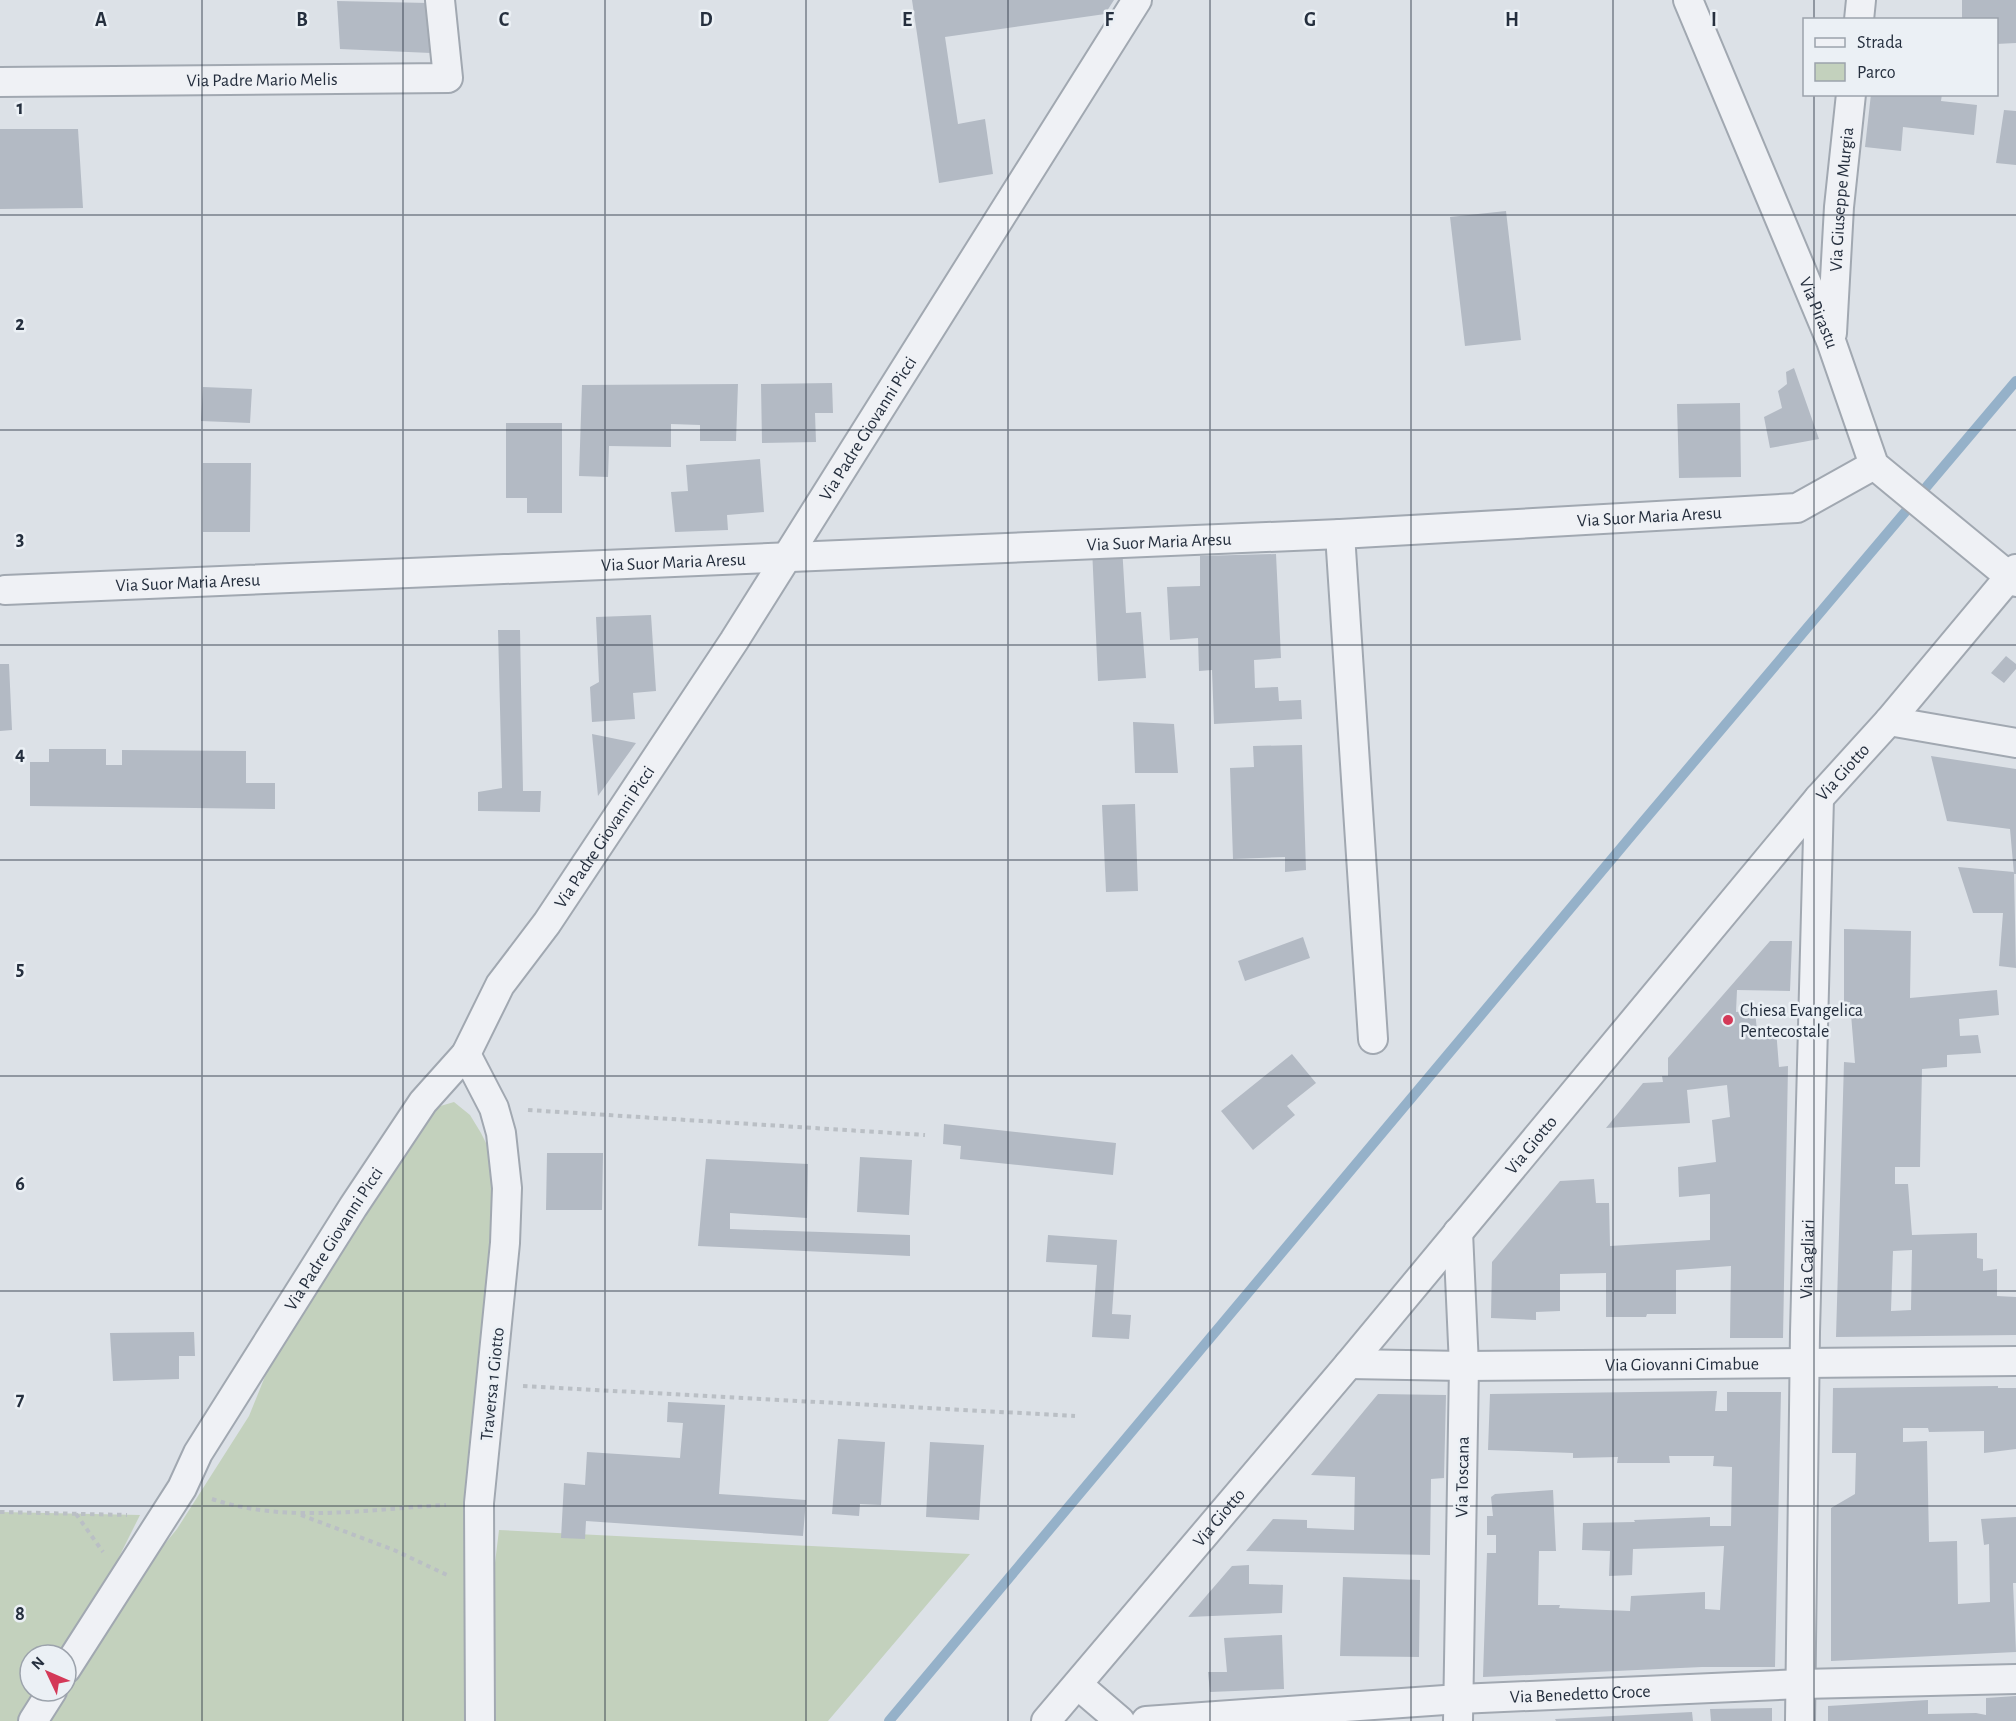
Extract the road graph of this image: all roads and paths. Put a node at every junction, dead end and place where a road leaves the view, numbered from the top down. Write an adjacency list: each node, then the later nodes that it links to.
1 (440, 0): 6 (street, Via Padre Mario Melis)
2 (1137, 0): 11 (street, Via Padre Giovanni Picci)
3 (1688, 0): 8 (street, Via Pirastu)
4 (1861, 0): 5 (street)
5 (1859, 18)
6 (0, 82)
7 (1851, 96): 8 (street, Via Giuseppe Murgia)
8 (1831, 341): 9 (street, Via Pirastu)
9 (1883, 474): 10 (street, Via Suor Maria Aresu); 12 (street)
10 (1340, 534): 11 (street, Via Suor Maria Aresu); 17 (street)
11 (786, 557): 13 (street, Via Suor Maria Aresu); 18 (street, Via Padre Giovanni Picci)
12 (2014, 576): 14 (street, Via Giotto)
13 (5, 590)
14 (1889, 721): 15 (street); 16 (street, Via Giotto)
15 (2016, 744)
16 (1819, 798): 21 (street, Via Giotto); 23 (street, Via Cagliari)
17 (1373, 1039)
18 (466, 1054): 19 (street, Traversa 1 Giotto); 28 (street, Via Padre Giovanni Picci)
19 (494, 1108): 20 (path); 26 (street, Traversa 1 Giotto)
20 (925, 1135)
21 (1458, 1232): 24 (street, Via Giotto); 25 (street, Via Toscana)
22 (2016, 1361): 23 (street, Via Giovanni Cimabue)
23 (1804, 1362): 25 (street, Via Giovanni Cimabue); 38 (street, Via Cagliari)
24 (1349, 1364): 25 (street, Via Giovanni Cimabue); 39 (street, Via Giotto)
25 (1464, 1366): 41 (street, Via Toscana)
26 (492, 1387): 27 (path); 29 (street, Traversa 1 Giotto)
27 (1075, 1416)
28 (182, 1488): 32 (path); 33 (street, Via Padre Giovanni Picci)
29 (479, 1503): 32 (path); 35 (street, Traversa 1 Giotto)
30 (0, 1512): 31 (path)
31 (76, 1514): 33 (path); 34 (path)
32 (298, 1514): 35 (path)
33 (164, 1515): 34 (street, Via Padre Giovanni Picci)
34 (120, 1584): 36 (street, Via Padre Giovanni Picci)
35 (480, 1614): 43 (street, Traversa 1 Giotto)
36 (78, 1650)
37 (2016, 1679): 38 (street, Via Benedetto Croce)
38 (1802, 1684): 41 (street, Via Benedetto Croce); 47 (street, Via Cagliari)
39 (1078, 1685): 44 (street, Via Giotto); 45 (street)
40 (44, 1703): 42 (street)
41 (1459, 1710): 46 (street, Via Benedetto Croce)
42 (33, 1721)
43 (480, 1721)
44 (1046, 1721)
45 (1120, 1721)
46 (1146, 1721)
47 (1800, 1721)

